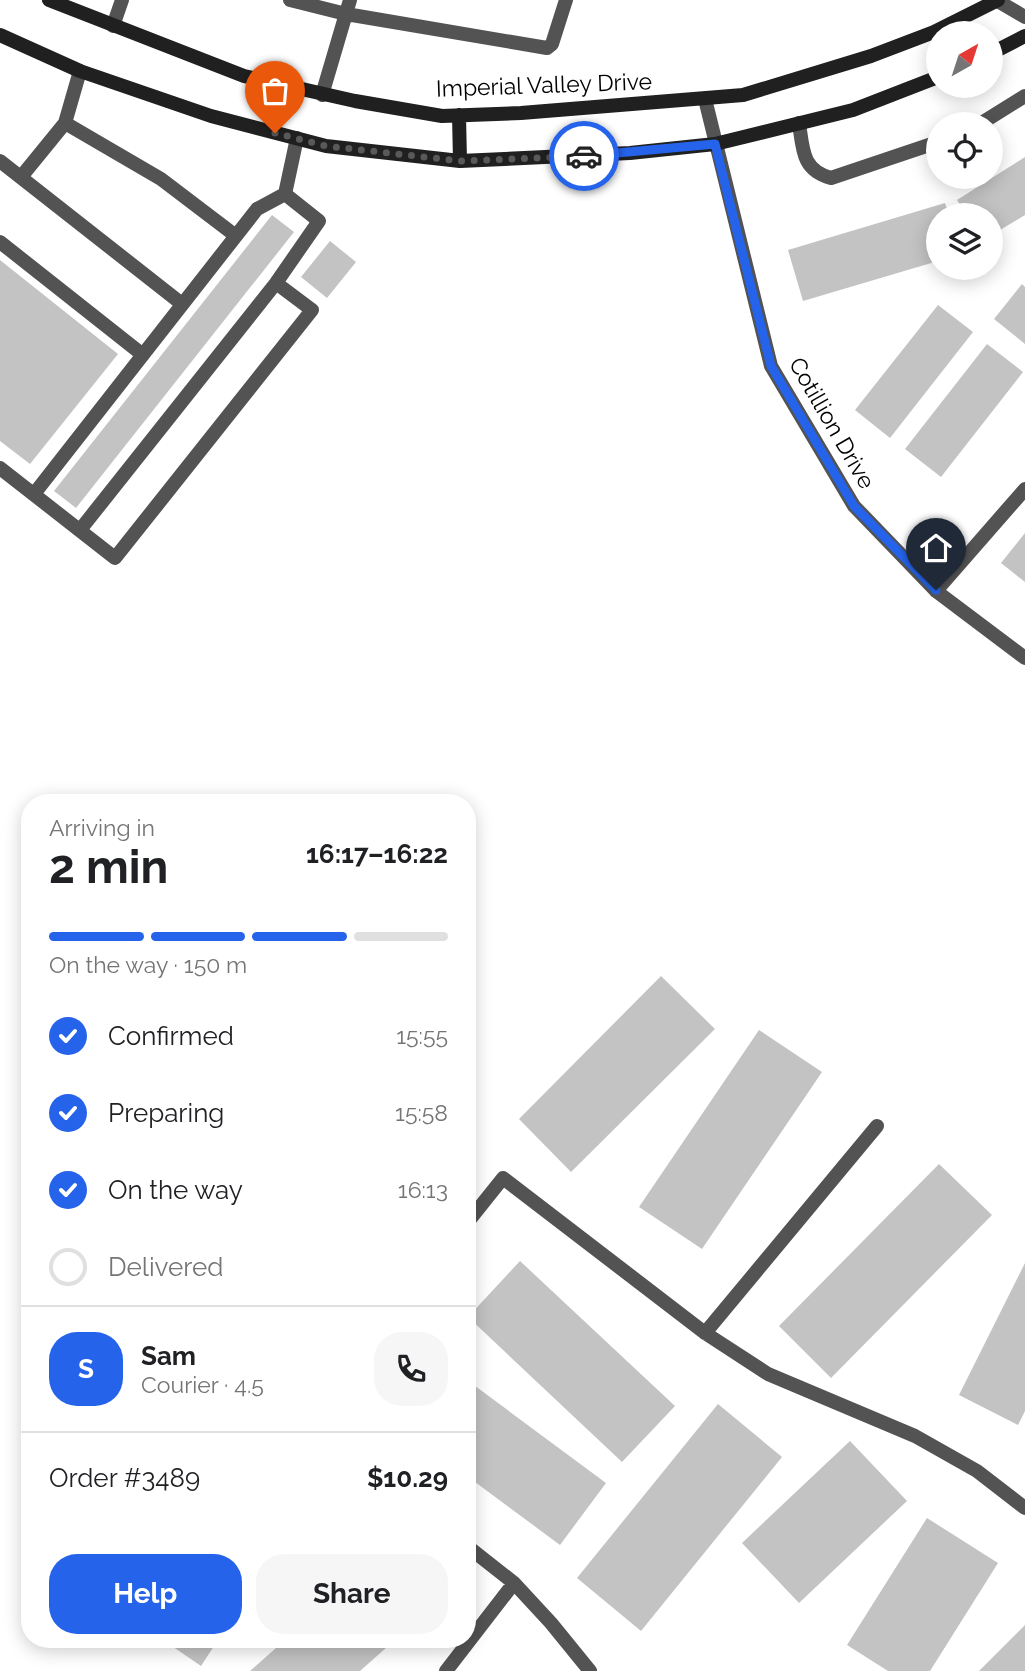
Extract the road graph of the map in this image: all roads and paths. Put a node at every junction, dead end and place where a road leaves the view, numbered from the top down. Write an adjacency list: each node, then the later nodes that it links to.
1 (49, 0): 8 (main road, Imperial Valley Drive)
2 (121, 0): 8 (street)
3 (290, 0): 6 (street)
4 (566, 0): 6 (street)
5 (997, 0): 7 (street); 16 (main road, Imperial Valley Drive)
6 (348, 7): 14 (street)
7 (1025, 17)
8 (113, 26): 14 (main road, Imperial Valley Drive)
9 (0, 35): 12 (main road)
10 (1025, 36): 11 (main road)
11 (1003, 47)
12 (80, 71): 19 (street); 21 (main road)
13 (926, 82): 20 (main road)
14 (322, 95): 18 (main road, Imperial Valley Drive)
15 (1025, 96): 17 (street)
16 (705, 99): 18 (main road, Imperial Valley Drive); 22 (street, Cotillion Drive)
17 (999, 112)
18 (459, 115): 24 (main road)
19 (65, 123): 26 (street); 28 (street)
20 (799, 123): 22 (main road); 23 (street)
21 (297, 138): 24 (main road); 27 (street)
22 (715, 144): 24 (main road); 37 (street, Cotillion Drive)
23 (926, 147)
24 (460, 161)
25 (0, 162): 26 (street)
26 (20, 177): 31 (street)
27 (285, 194): 28 (street); 30 (street)
28 (236, 236): 31 (street)
29 (0, 242): 32 (street)
30 (276, 282): 36 (street); 36 (street)
31 (182, 304): 32 (street)
32 (142, 355): 35 (street)
33 (0, 468): 35 (street)
34 (1025, 489): 37 (street)
35 (34, 494): 36 (street)
36 (80, 530)
37 (936, 590): 38 (street, Cotillion Drive)
38 (1025, 658)
39 (877, 1125): 41 (street)
40 (476, 1212): 41 (street)
41 (705, 1333): 42 (street)
42 (1025, 1508)
43 (476, 1553): 44 (street)
44 (514, 1583): 45 (street); 48 (street)
45 (476, 1632)
46 (464, 1648): 47 (street)
47 (446, 1671)
48 (590, 1671)

